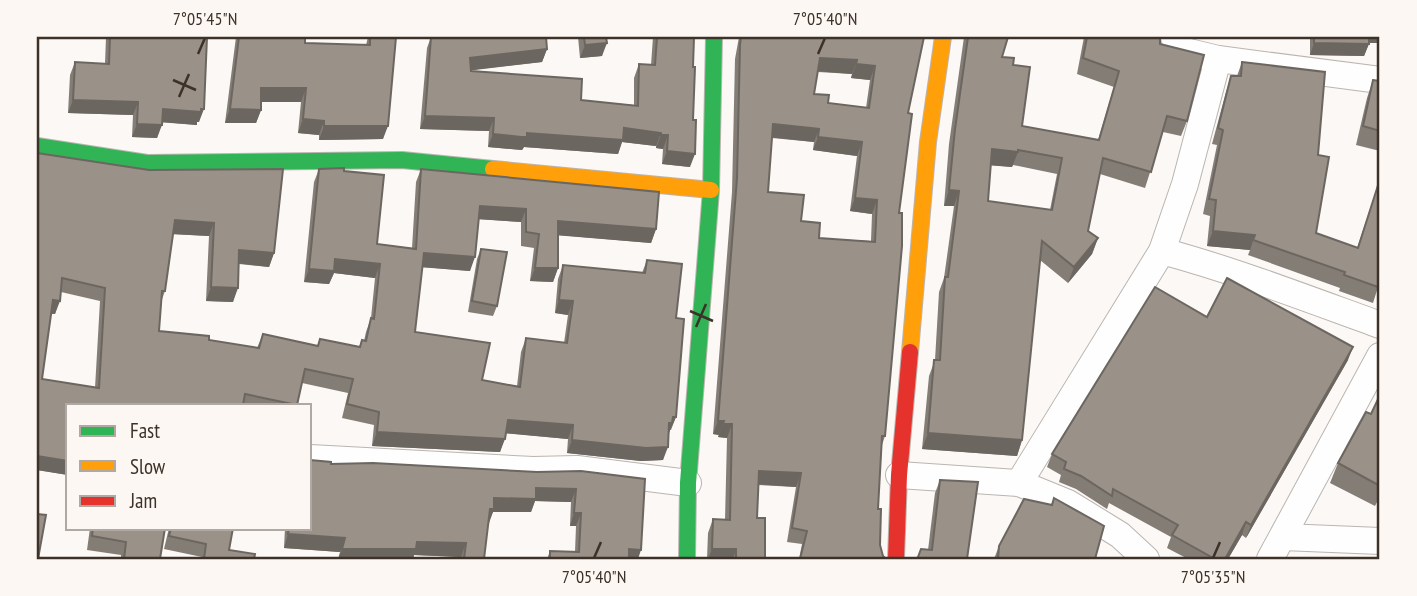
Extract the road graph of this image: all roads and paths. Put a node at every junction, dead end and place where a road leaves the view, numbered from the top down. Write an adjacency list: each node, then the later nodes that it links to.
1 (714, 37): 7 (street)
2 (943, 37): 12 (street)
3 (1174, 37): 4 (street)
4 (1218, 59): 5 (street); 8 (street)
5 (1380, 80)
6 (37, 146): 7 (street)
7 (711, 190): 13 (street)
8 (1162, 251): 9 (street); 14 (street)
9 (1380, 325)
10 (1380, 356): 16 (street)
11 (312, 458): 13 (street)
12 (899, 475): 14 (street); 18 (street)
13 (688, 483): 17 (street)
14 (1019, 483): 19 (street)
15 (1380, 541): 16 (street)
16 (1277, 548)
17 (687, 559)
18 (896, 559)
19 (1146, 559)

